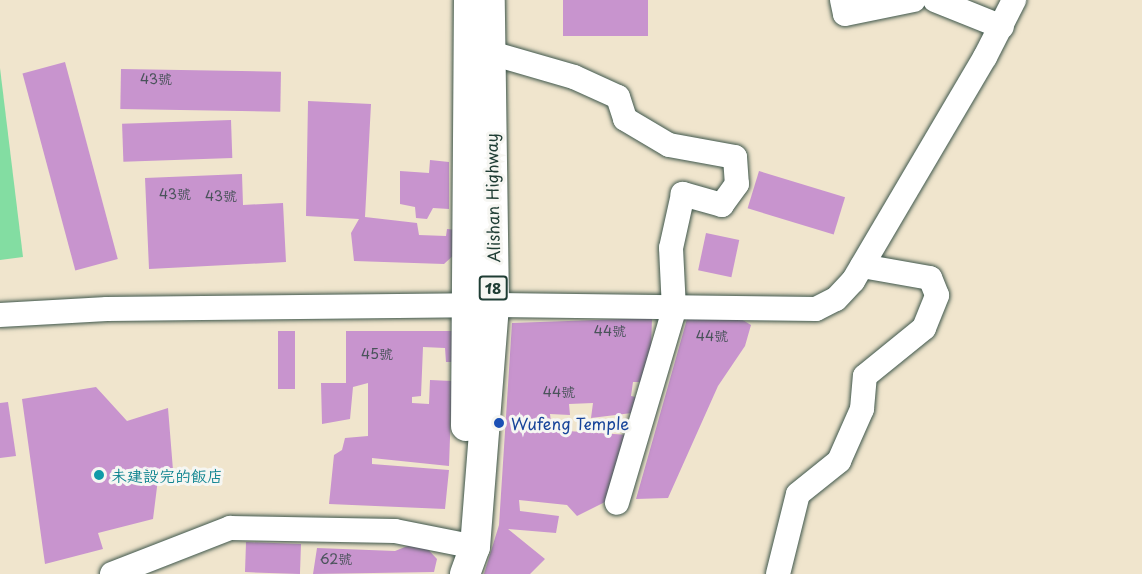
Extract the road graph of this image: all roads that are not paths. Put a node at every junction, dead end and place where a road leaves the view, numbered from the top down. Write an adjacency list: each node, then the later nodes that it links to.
1 (469, 0): 10 (main road, Alishan Highway / 18)
2 (490, 0): 8 (main road, Alishan Highway / 18)
3 (842, 0): 4 (street)
4 (914, 0)
5 (935, 0): 7 (street)
6 (1014, 0): 7 (street)
7 (1002, 27): 9 (street)
8 (491, 53): 10 (main road, Alishan Highway / 18); 11 (street)
9 (862, 266): 11 (street); 17 (street)
10 (481, 306): 11 (street); 12 (street); 14 (main road, Alishan Highway / 18)
11 (674, 310): 13 (street)
12 (0, 315)
13 (617, 503)
14 (466, 554): 15 (street); 16 (main road, Alishan Highway / 18)
15 (112, 574)
16 (444, 574)
17 (778, 574)

